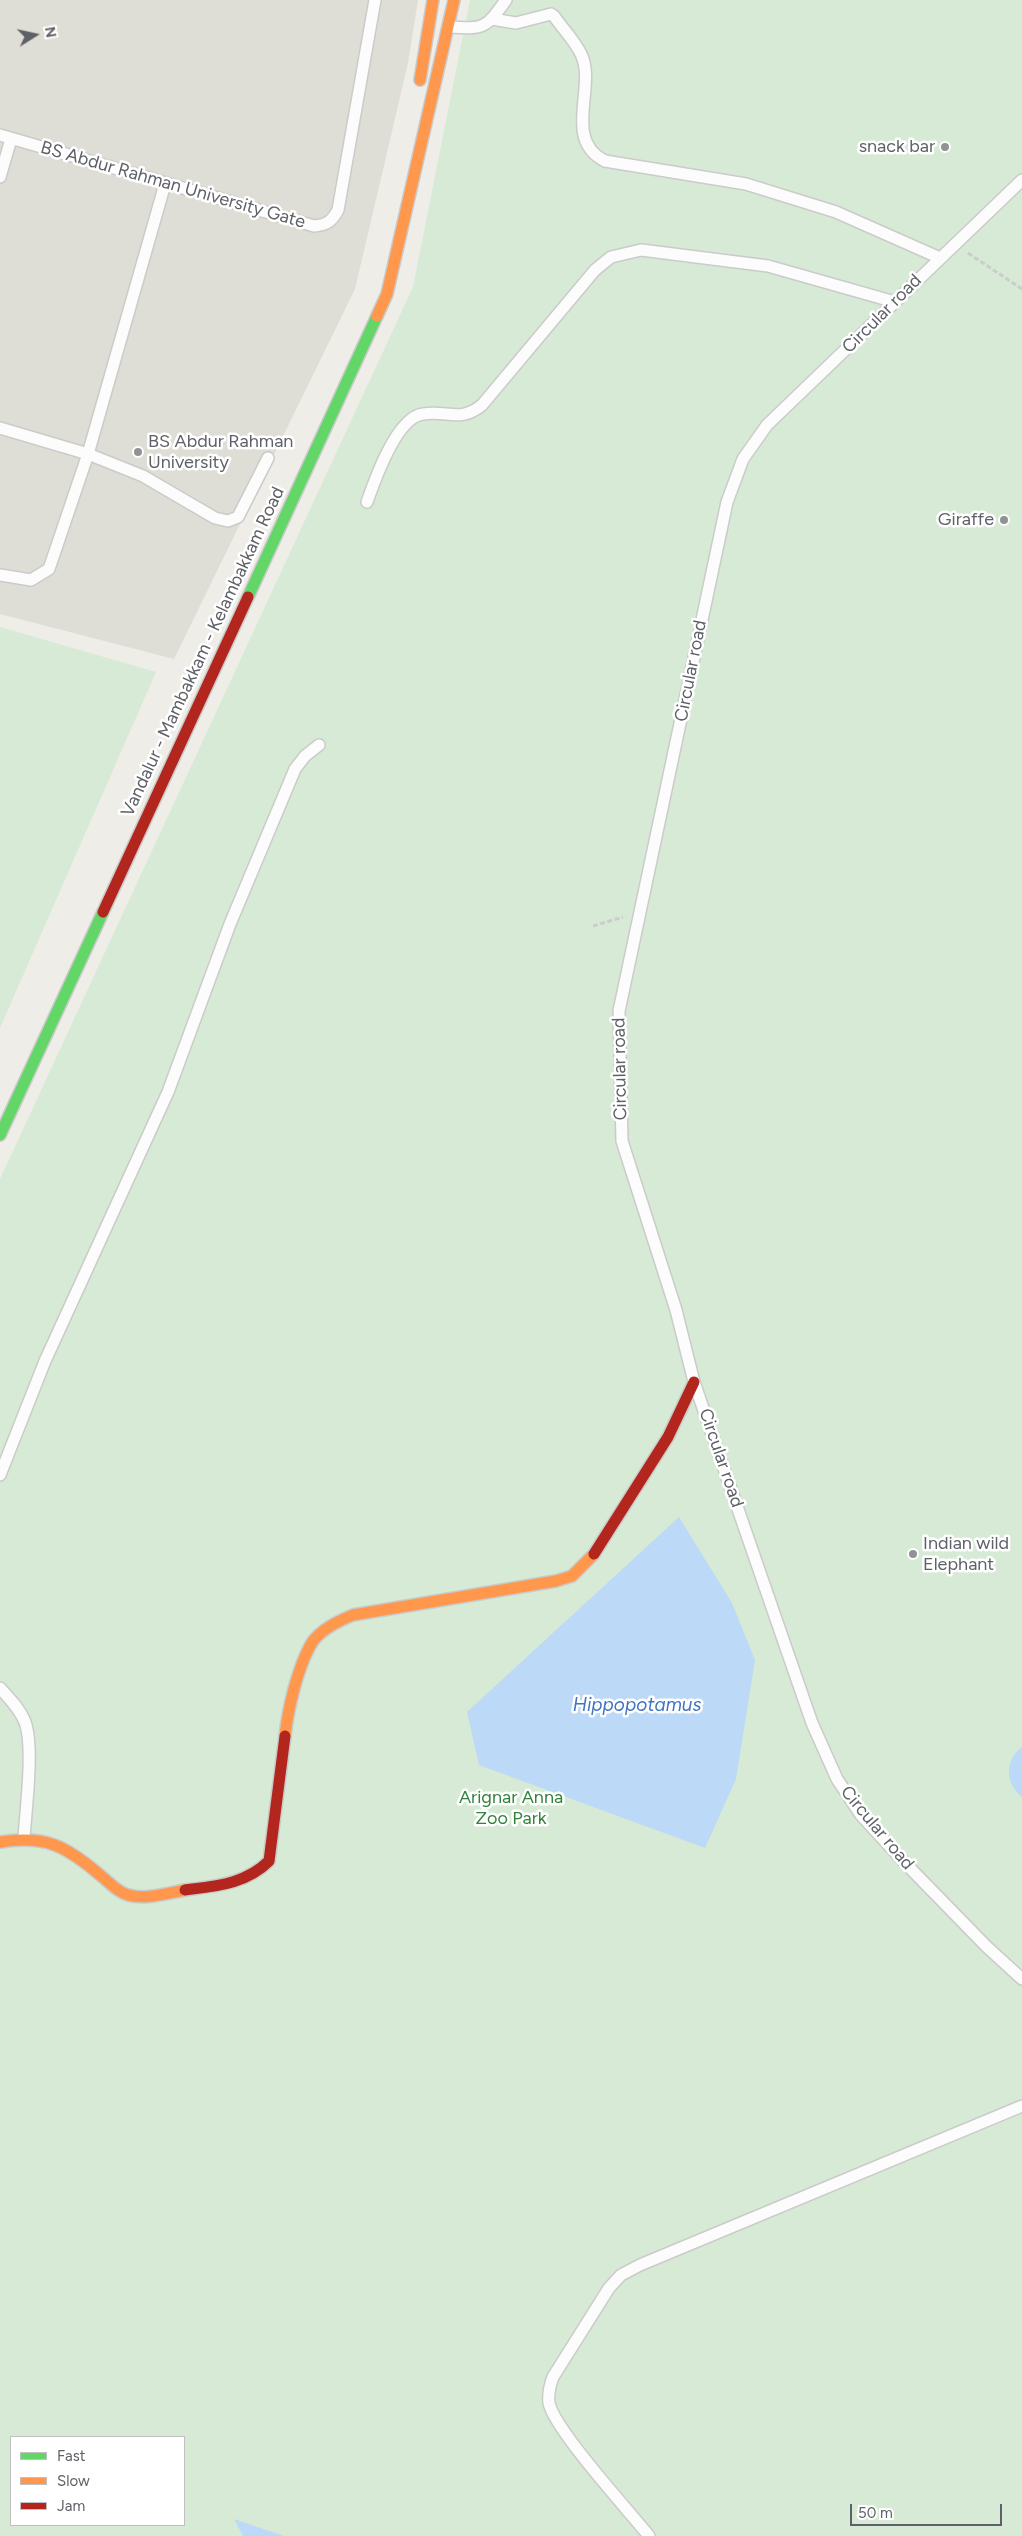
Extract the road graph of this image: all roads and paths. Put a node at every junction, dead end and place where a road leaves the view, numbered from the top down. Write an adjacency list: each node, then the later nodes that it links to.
1 (375, 0): 11 (lane, BS Abdur Rahman University Gate)
2 (433, 0): 7 (main road)
3 (454, 0): 6 (main road, Vandalur - Mambakkam - Kelambakkam Road)
4 (506, 0): 5 (lane)
5 (492, 19): 6 (lane); 13 (lane)
6 (449, 27): 24 (main road, Vandalur - Mambakkam - Kelambakkam Road)
7 (416, 93)
8 (6, 137): 9 (lane); 11 (lane, BS Abdur Rahman University Gate)
9 (0, 177)
10 (1022, 180): 12 (lane, Circular road)
11 (165, 184): 17 (lane)
12 (955, 244): 13 (lane, Circular road); 14 (path)
13 (940, 258): 15 (lane, Circular road)
14 (1022, 289)
15 (895, 302): 19 (lane); 22 (lane, Circular road)
16 (0, 428): 17 (lane)
17 (88, 454): 18 (lane); 20 (lane)
18 (268, 458)
19 (367, 502)
20 (0, 575)
21 (319, 745): 26 (lane)
22 (640, 912): 23 (path); 25 (lane, Circular road)
23 (594, 926)
24 (0, 1135)
25 (694, 1382): 28 (main road); 30 (lane, Circular road)
26 (0, 1475)
27 (0, 1688): 28 (lane)
28 (24, 1837): 29 (main road)
29 (0, 1842)
30 (1022, 1979)
31 (1022, 2106): 32 (lane)
32 (649, 2536)

